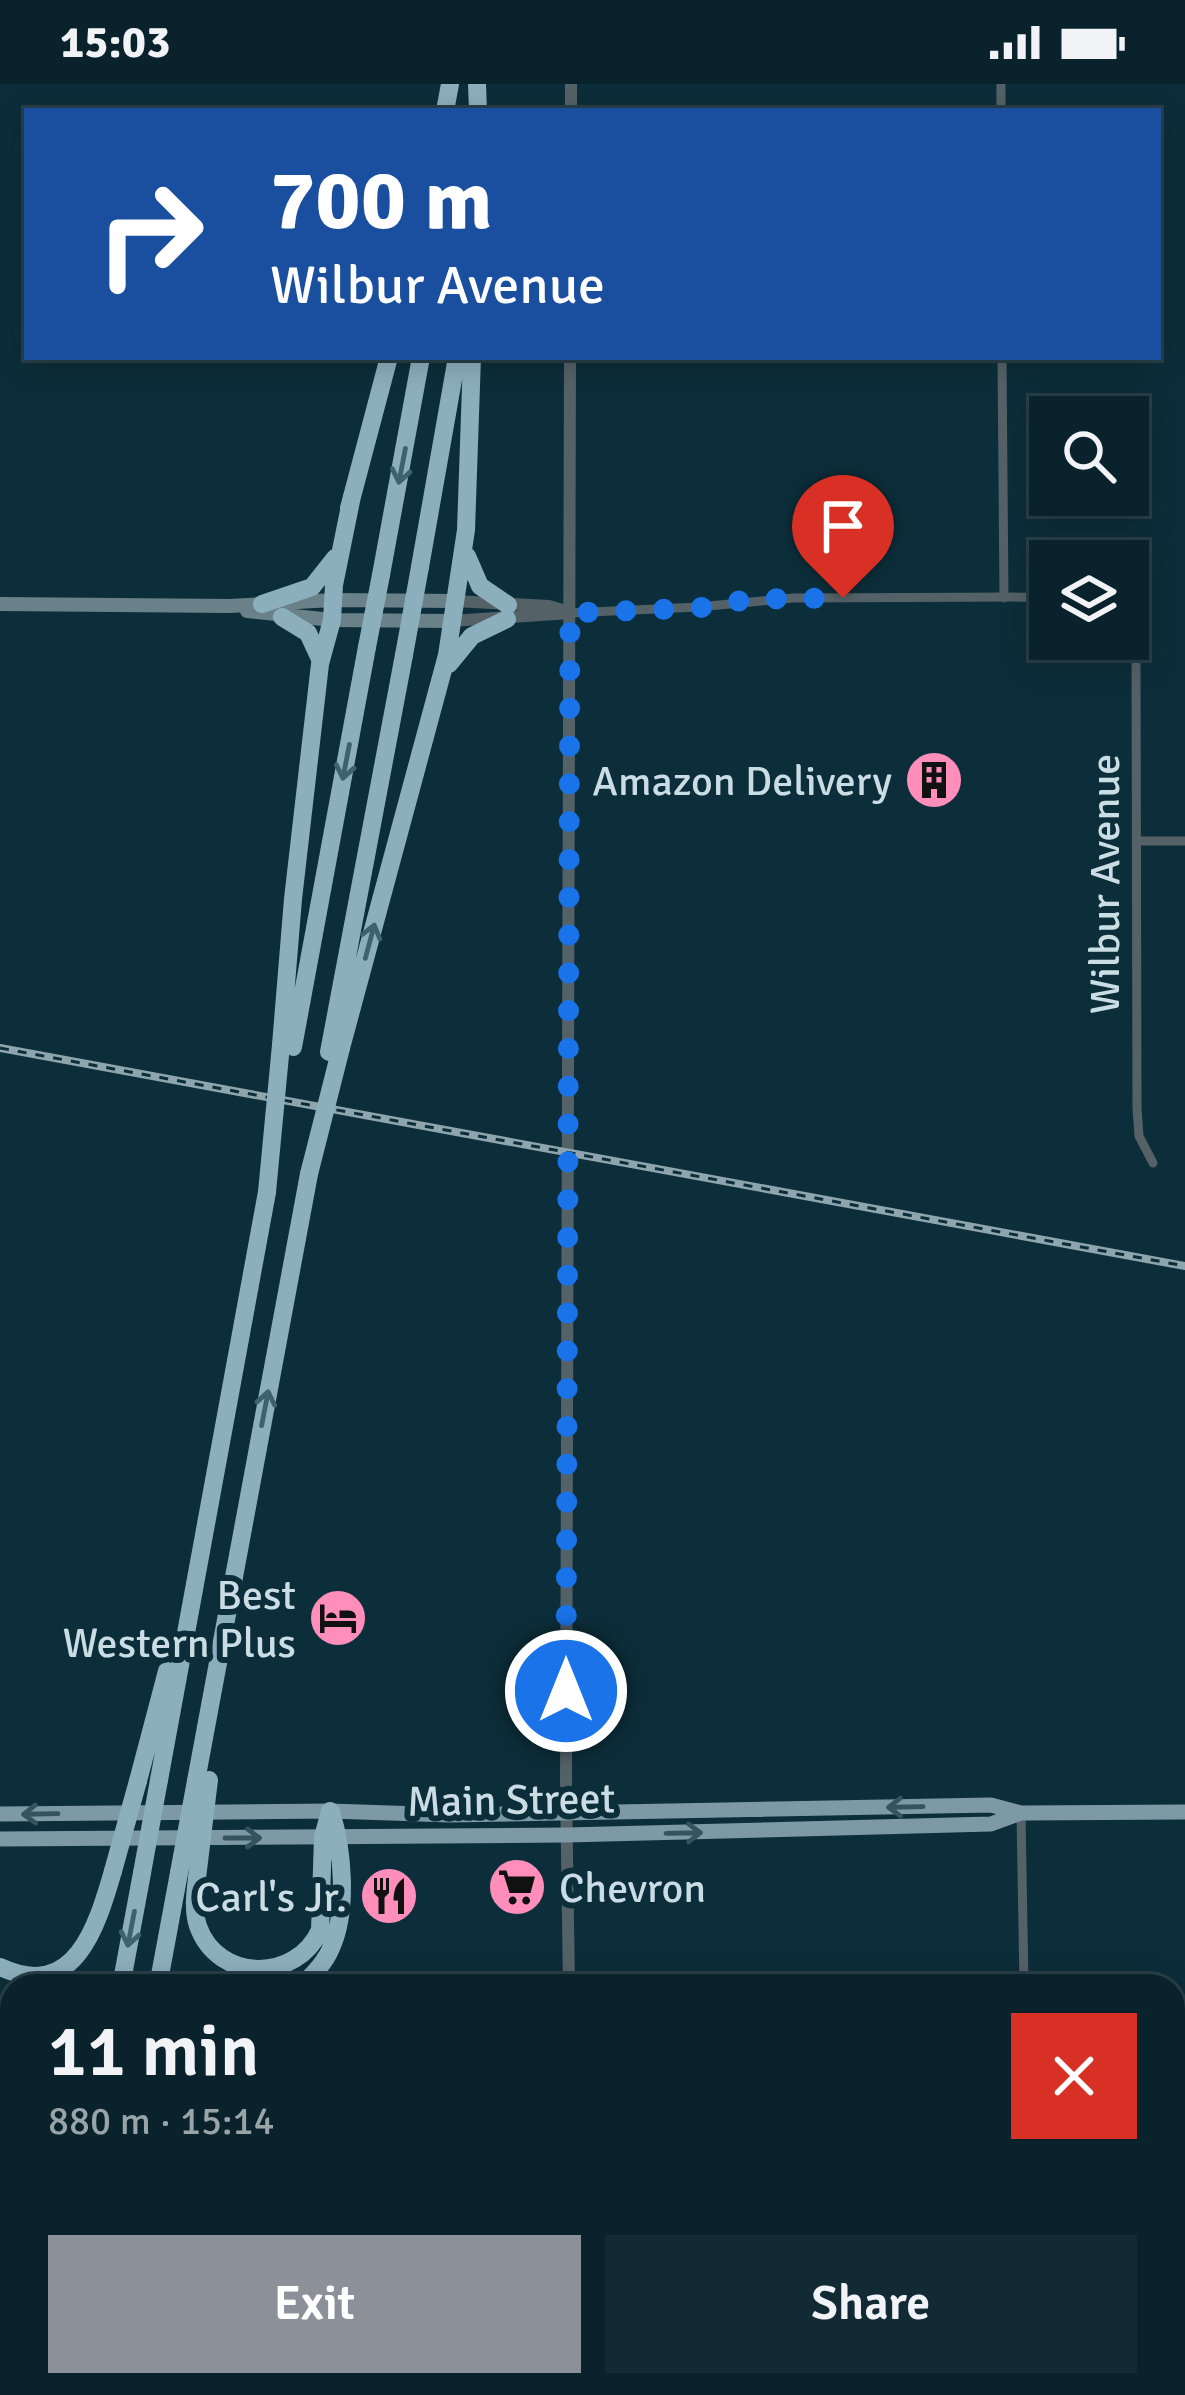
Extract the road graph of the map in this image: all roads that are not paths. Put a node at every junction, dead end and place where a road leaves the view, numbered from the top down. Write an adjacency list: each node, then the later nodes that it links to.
1 (388, 360): 7 (highway)
2 (421, 360): 24 (highway, one-way to 24, bridge)
3 (456, 360): 25 (highway, bridge)
4 (472, 360): 8 (highway)
5 (571, 360): 17 (street)
6 (1002, 360): 10 (street)
7 (352, 496): 12 (highway); 14 (highway)
8 (466, 530): 15 (highway); 16 (highway)
9 (1029, 597): 10 (street)
10 (1004, 598): 17 (street)
11 (0, 604): 13 (main road)
12 (262, 604): 13 (main road); 14 (main road)
13 (230, 606): 18 (main road)
14 (332, 610): 15 (main road); 18 (main road); 20 (highway)
15 (453, 611): 16 (street); 21 (highway)
16 (507, 612): 17 (street); 21 (highway)
17 (570, 613): 31 (street)
18 (282, 617): 20 (highway)
19 (1136, 660): 22 (street, Wilbur Avenue)
20 (320, 664): 24 (highway)
21 (442, 680): 25 (highway, one-way to 21)
22 (1138, 841): 23 (street); 26 (street, Wilbur Avenue)
23 (1185, 841)
24 (287, 1046): 27 (highway, bridge)
25 (335, 1050): 36 (highway, one-way to 25, bridge)
26 (1153, 1163)
27 (215, 1456): 37 (highway, bridge); 38 (highway, one-way to 38, bridge)
28 (330, 1810): 30 (main road, Main Street, one-way to 30); 31 (main road, Main Street); 34 (highway)
29 (1185, 1811): 32 (main road, Main Street)
30 (0, 1814)
31 (566, 1814): 32 (main road, Main Street, one-way to 31); 33 (street)
32 (1021, 1814): 33 (main road, Main Street, one-way to 32); 42 (street)
33 (567, 1835): 34 (main road, Main Street); 41 (street)
34 (331, 1837): 35 (main road, Main Street, one-way to 34); 36 (highway); 40 (highway)
35 (0, 1839)
36 (188, 1876): 39 (highway)
37 (42, 1974)
38 (123, 1974)
39 (161, 1974)
40 (312, 1974)
41 (569, 1974)
42 (1024, 1974)

